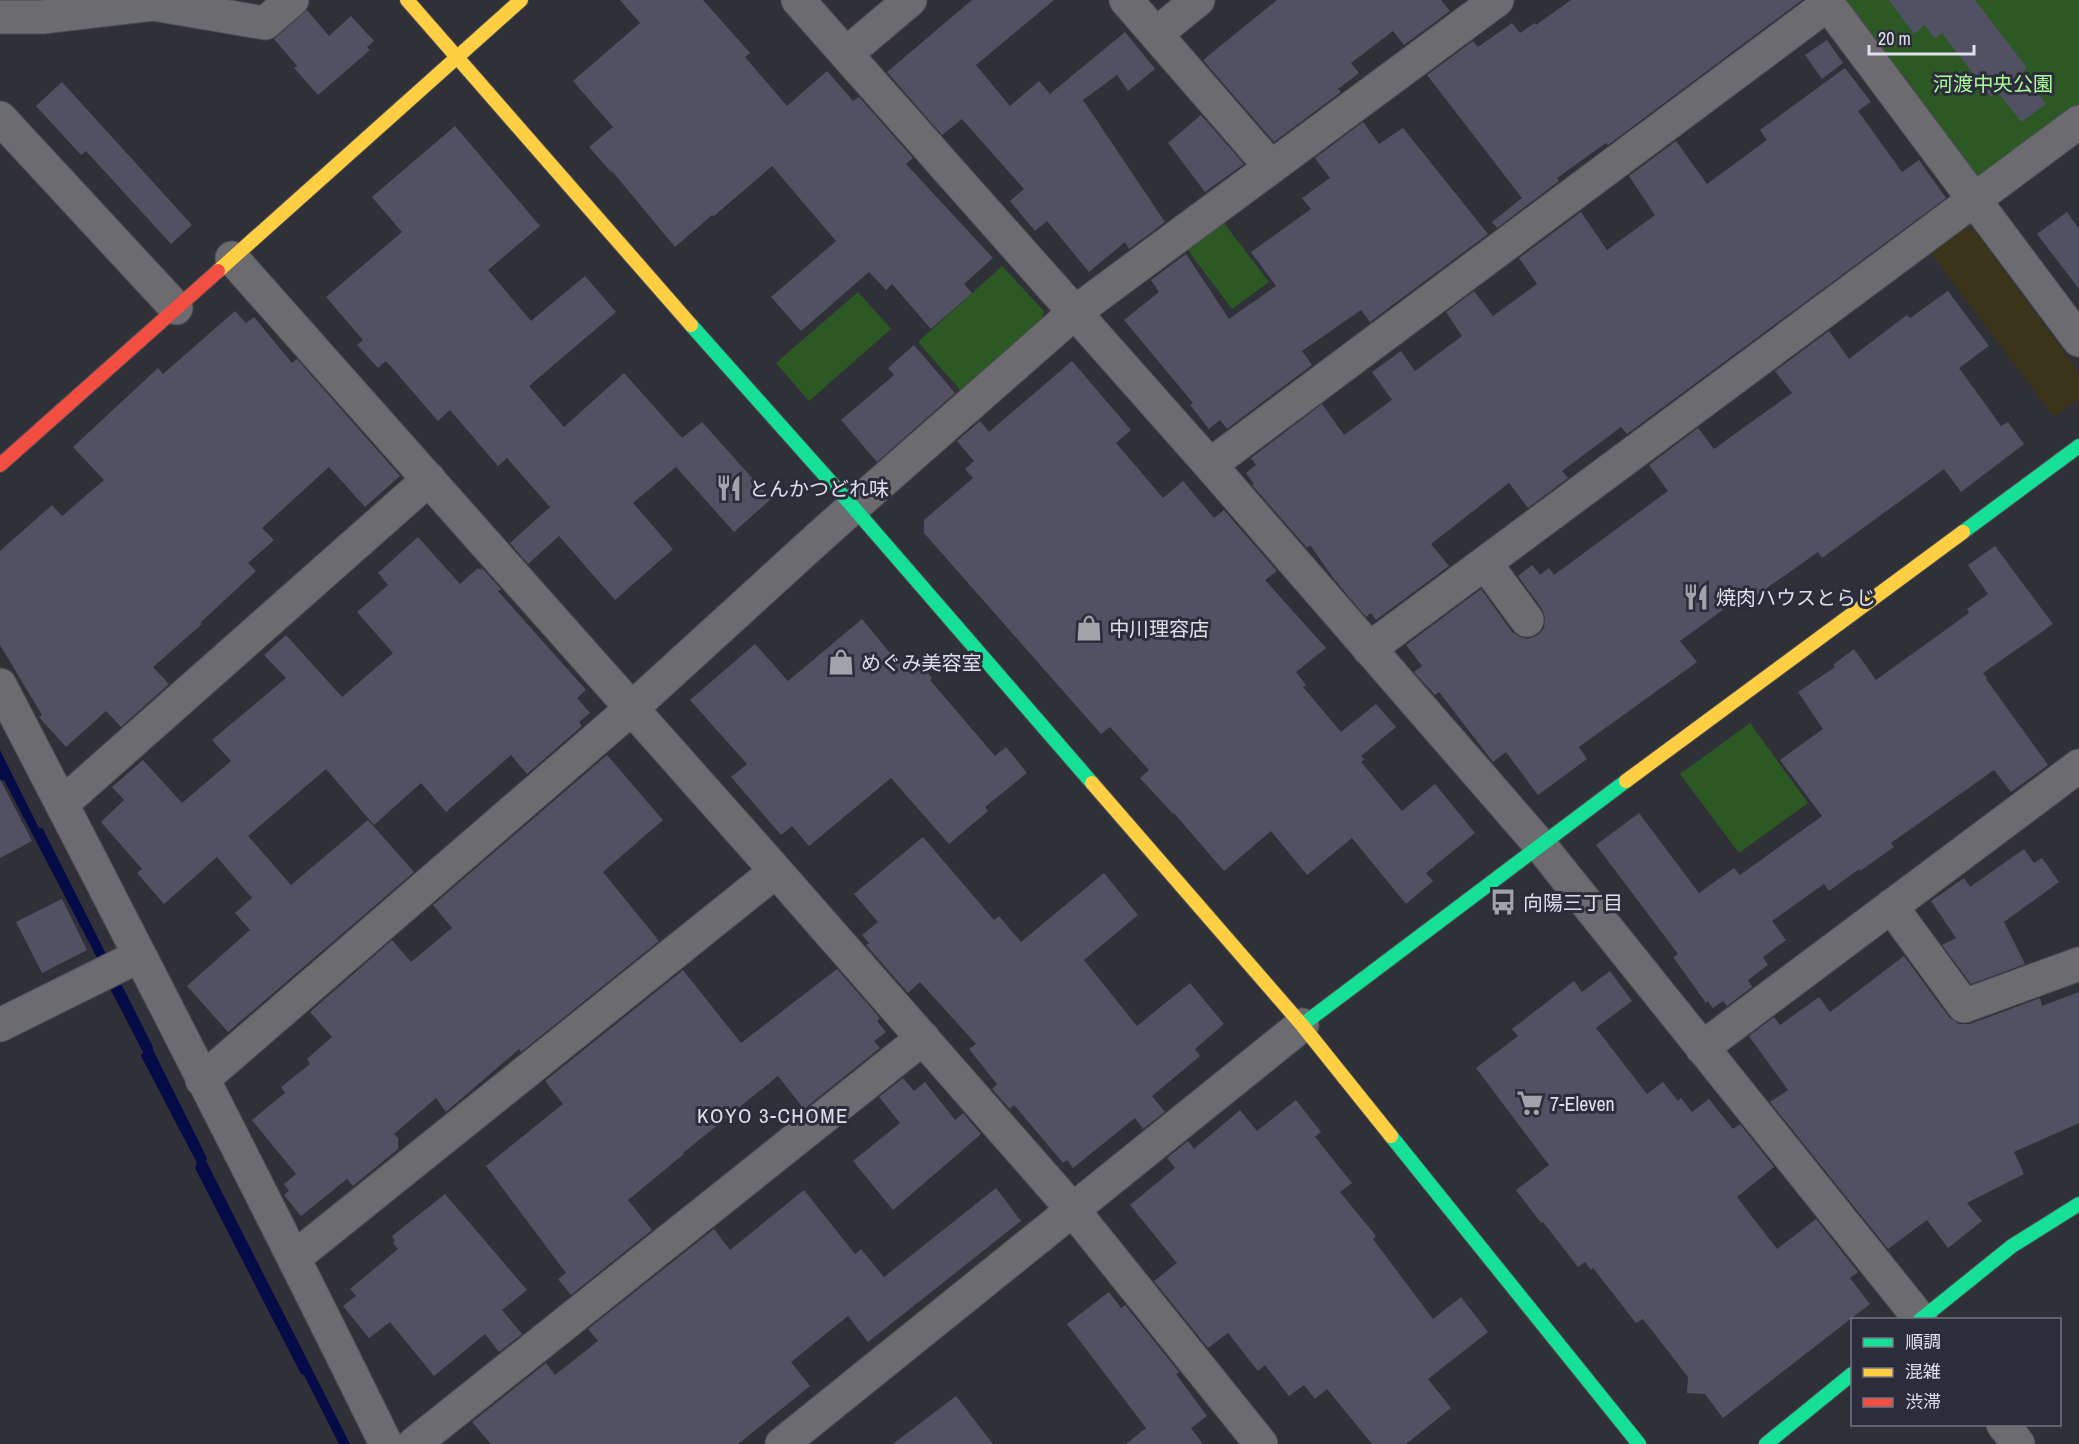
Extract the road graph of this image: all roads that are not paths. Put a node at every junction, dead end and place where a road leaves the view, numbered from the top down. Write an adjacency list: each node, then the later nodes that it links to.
1 (292, 0): 10 (street)
2 (407, 0): 13 (street)
3 (521, 0): 13 (street)
4 (798, 0): 12 (street)
5 (910, 0): 12 (street)
6 (1126, 0): 11 (street)
7 (1198, 0): 11 (street)
8 (1497, 0): 16 (street)
9 (1827, 2): 17 (street); 24 (street)
10 (0, 17)
11 (1156, 34): 16 (street)
12 (846, 54): 20 (street)
13 (458, 56): 18 (street); 26 (street)
14 (0, 118): 19 (street)
15 (2079, 122): 17 (street)
16 (1271, 167): 20 (street)
17 (1976, 199): 21 (street); 27 (street)
18 (232, 258): 19 (street); 25 (street)
19 (176, 308): 23 (street)
20 (1074, 312): 24 (street); 26 (street)
21 (2079, 340)
22 (2079, 446): 34 (street)
23 (0, 465)
24 (1210, 465): 29 (street)
25 (429, 479): 31 (street); 33 (street)
26 (853, 507): 31 (street); 40 (street)
27 (1485, 563): 28 (street); 29 (street)
28 (1527, 620)
29 (1369, 649): 34 (street)
30 (0, 685): 33 (street)
31 (631, 709): 35 (street); 43 (street)
32 (2079, 766): 36 (street)
33 (62, 804): 37 (street)
34 (1540, 844): 40 (street); 42 (street)
35 (776, 871): 41 (street); 46 (street)
36 (1891, 906): 38 (street); 42 (street)
37 (139, 956): 39 (street); 43 (street)
38 (2079, 964)
39 (0, 1025)
40 (1302, 1025): 45 (street); 55 (street)
41 (923, 1038): 45 (street); 53 (street)
42 (1702, 1048): 47 (street)
43 (202, 1080): 46 (street)
44 (2079, 1204): 48 (street)
45 (1073, 1210): 51 (street); 54 (street)
46 (294, 1258): 52 (street)
47 (1920, 1318)
48 (1922, 1318)
49 (1851, 1375): 56 (street)
50 (2004, 1426): 57 (street)
51 (793, 1441)
52 (386, 1444)
53 (414, 1444)
54 (1261, 1444)
55 (1639, 1444)
56 (1766, 1444)
57 (2018, 1444)

